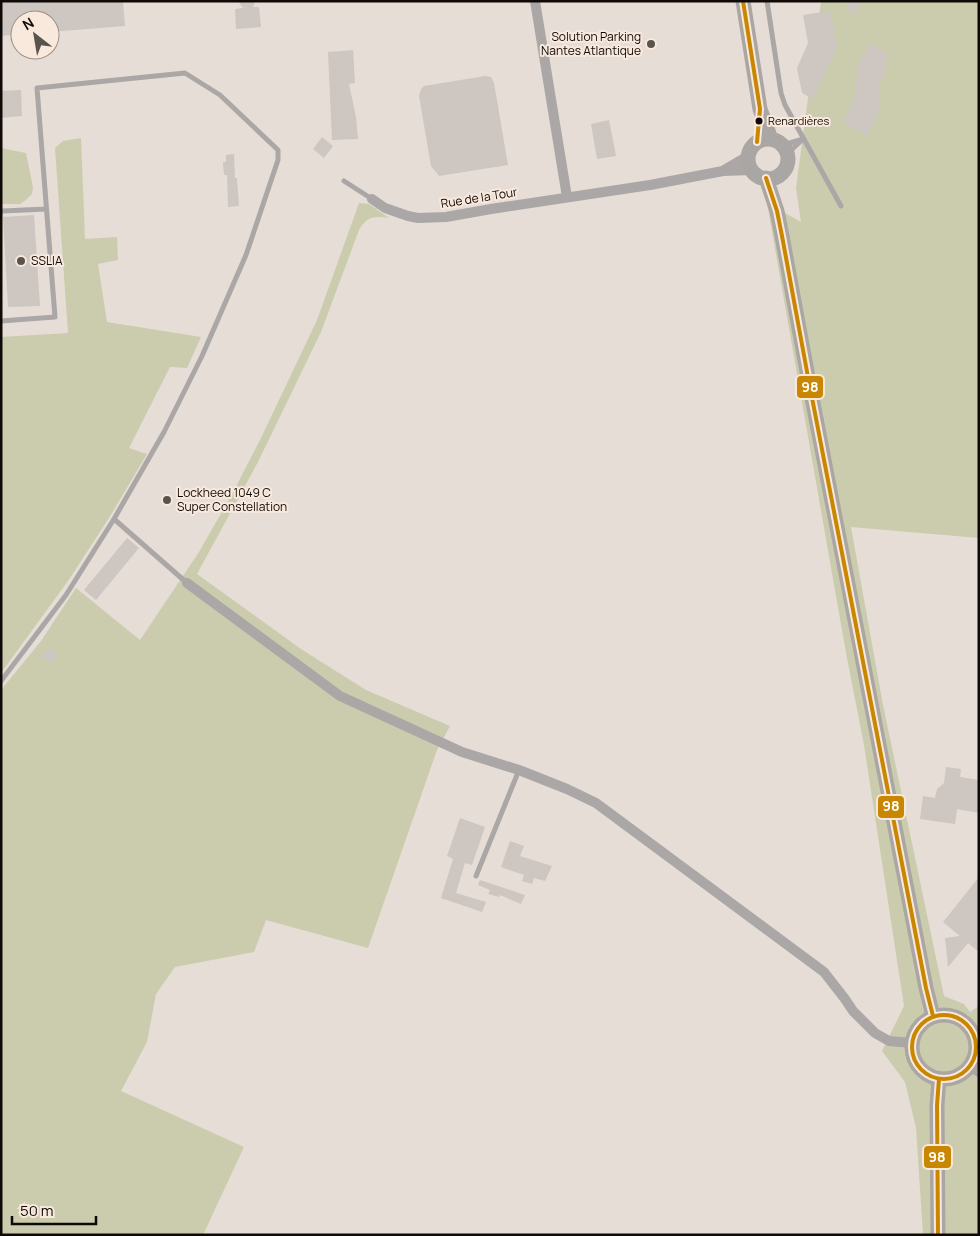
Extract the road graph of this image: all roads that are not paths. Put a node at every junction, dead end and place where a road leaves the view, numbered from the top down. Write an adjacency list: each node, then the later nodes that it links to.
1 (535, 1): 10 (street)
2 (742, 1): 5 (main road)
3 (767, 1): 4 (lane)
4 (803, 139): 5 (lane); 5 (lane); 12 (lane)
5 (775, 145): 6 (main road); 8 (main road)
6 (750, 163): 7 (street, Rue de la Tour); 7 (street, Rue de la Tour); 8 (main road)
7 (723, 171): 10 (street, Rue de la Tour)
8 (771, 178): 21 (main road)
9 (344, 181): 11 (lane, Rue de la Tour)
10 (567, 197): 11 (street, Rue de la Tour)
11 (372, 199)
12 (841, 206)
13 (46, 209): 14 (lane); 15 (lane); 16 (lane)
14 (1, 212)
15 (1, 321)
16 (114, 519): 17 (lane); 18 (lane)
17 (187, 583): 19 (street)
18 (1, 681)
19 (519, 770): 20 (lane); 23 (street)
20 (476, 876)
21 (933, 1016): 22 (main road); 23 (main road)
22 (975, 1026): 24 (main road)
23 (912, 1043): 25 (main road)
24 (974, 1069): 25 (main road)
25 (939, 1079): 26 (main road)
26 (938, 1235)

